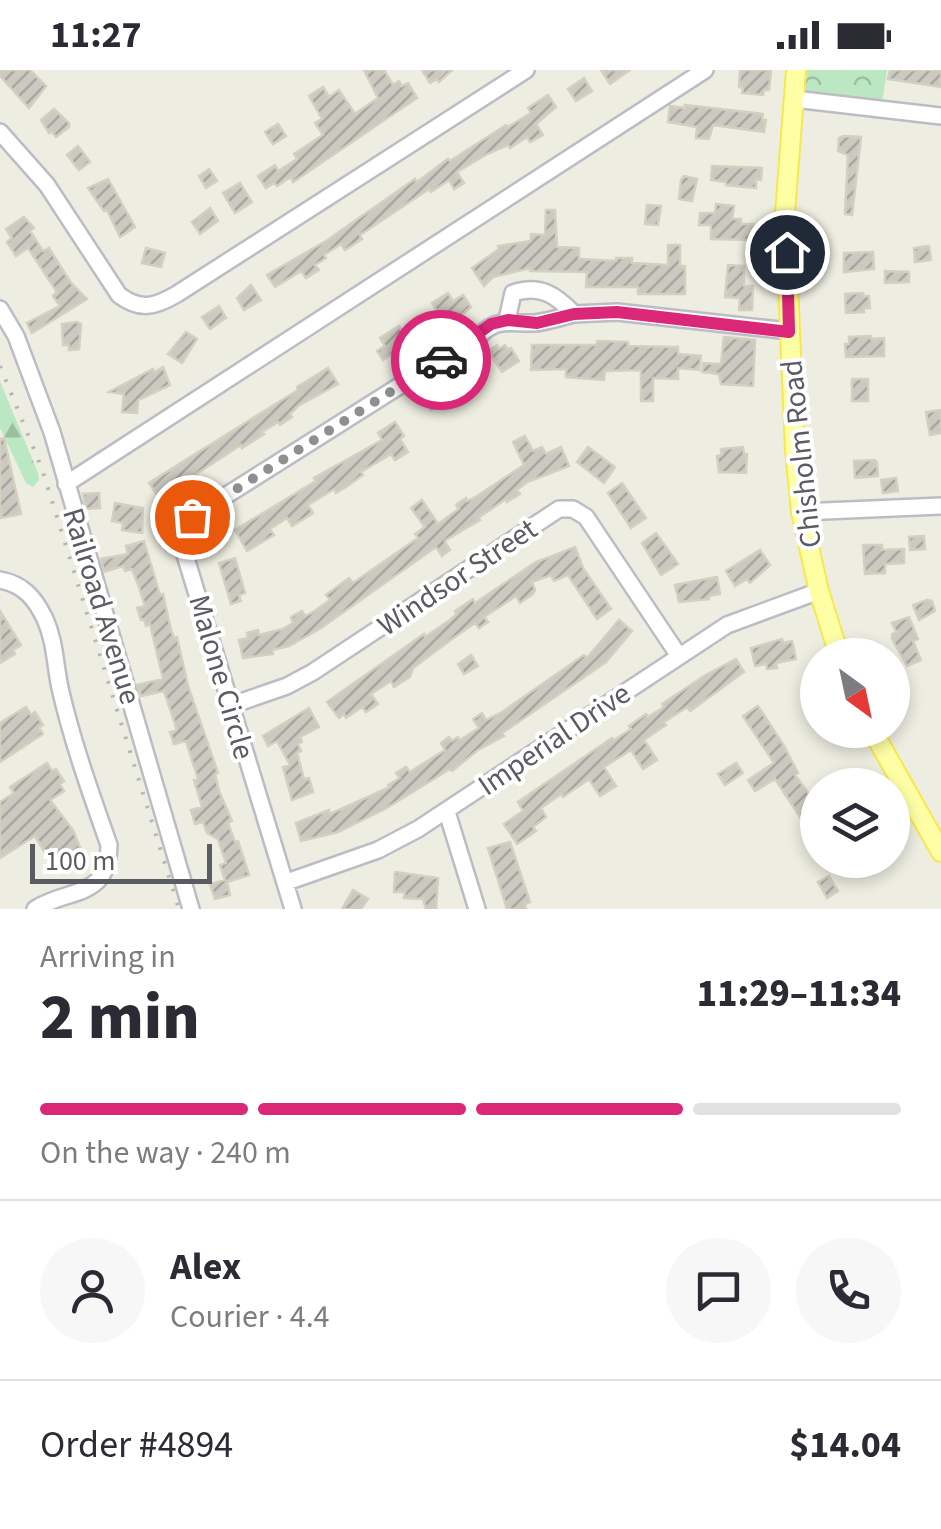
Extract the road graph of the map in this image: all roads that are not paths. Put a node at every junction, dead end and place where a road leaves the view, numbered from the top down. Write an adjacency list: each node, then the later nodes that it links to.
1 (526, 70): 6 (street)
2 (705, 70): 11 (street)
3 (796, 70): 4 (main road, Chisholm Road)
4 (794, 99): 5 (street); 10 (main road, Chisholm Road)
5 (941, 116)
6 (0, 132)
7 (0, 309): 11 (street, Railroad Avenue)
8 (574, 314): 9 (street, Malone Circle); 9 (street, Malone Circle); 10 (street, Malone Circle)
9 (508, 320): 18 (street, Malone Circle)
10 (789, 332): 13 (main road, Chisholm Road)
11 (66, 484): 24 (street, Railroad Avenue)
12 (941, 506): 13 (street)
13 (801, 512): 15 (main road, Chisholm Road)
14 (0, 580): 23 (street)
15 (819, 591): 16 (main road, Chisholm Road); 17 (street, Imperial Drive)
16 (834, 638)
17 (679, 656): 18 (street, Windsor Street); 20 (street, Imperial Drive)
18 (232, 705): 22 (street, Malone Circle)
19 (882, 748): 21 (main road)
20 (446, 812): 22 (street, Imperial Drive); 26 (street)
21 (941, 852)
22 (287, 882): 25 (street, Malone Circle)
23 (35, 909)
24 (191, 909)
25 (294, 909)
26 (477, 909)

